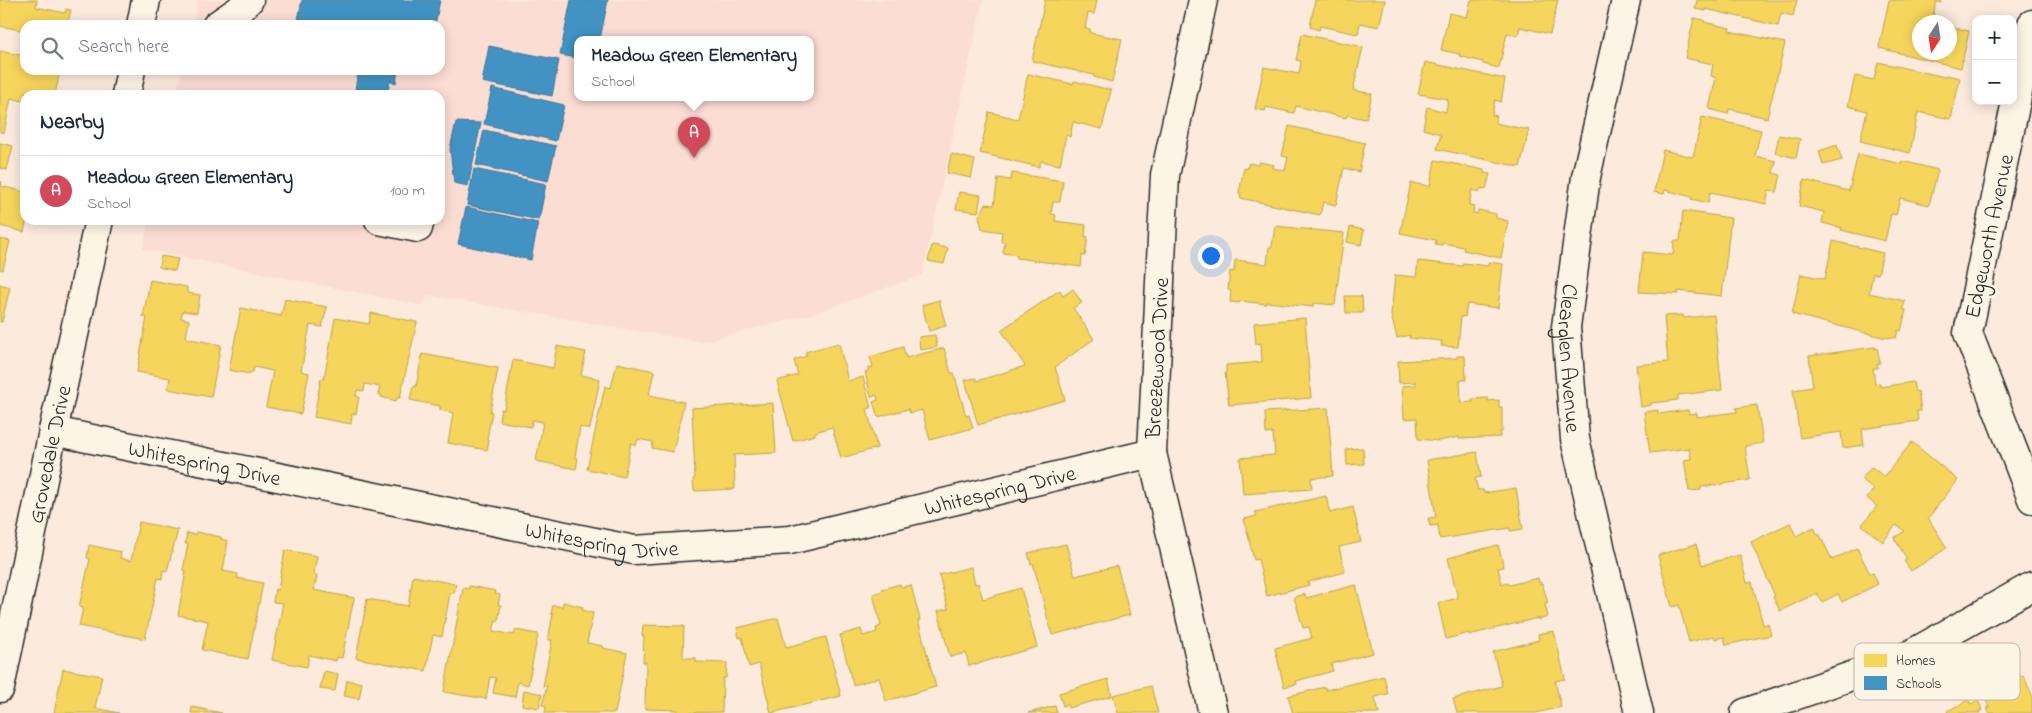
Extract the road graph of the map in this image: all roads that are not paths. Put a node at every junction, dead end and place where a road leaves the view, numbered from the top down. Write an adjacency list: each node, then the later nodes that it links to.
1 (146, 0): 5 (street)
2 (249, 0): 6 (street)
3 (1203, 0): 14 (street, Breezewood Drive)
4 (1626, 0): 21 (street, Clearglen Avenue)
5 (142, 20)
6 (224, 20)
7 (2032, 24): 15 (street, Edgeworth Avenue)
8 (130, 75): 9 (street)
9 (127, 90)
10 (97, 225): 13 (street, Grovedale Drive)
11 (403, 225): 12 (street)
12 (419, 225)
13 (53, 430): 14 (street, Whitespring Drive); 19 (street, Grovedale Drive)
14 (1152, 453): 20 (street, Breezewood Drive)
15 (2032, 499)
16 (2032, 586): 17 (street)
17 (1931, 643)
18 (1854, 675): 22 (street)
19 (0, 688)
20 (1213, 713)
21 (1639, 713)
22 (1745, 713)

